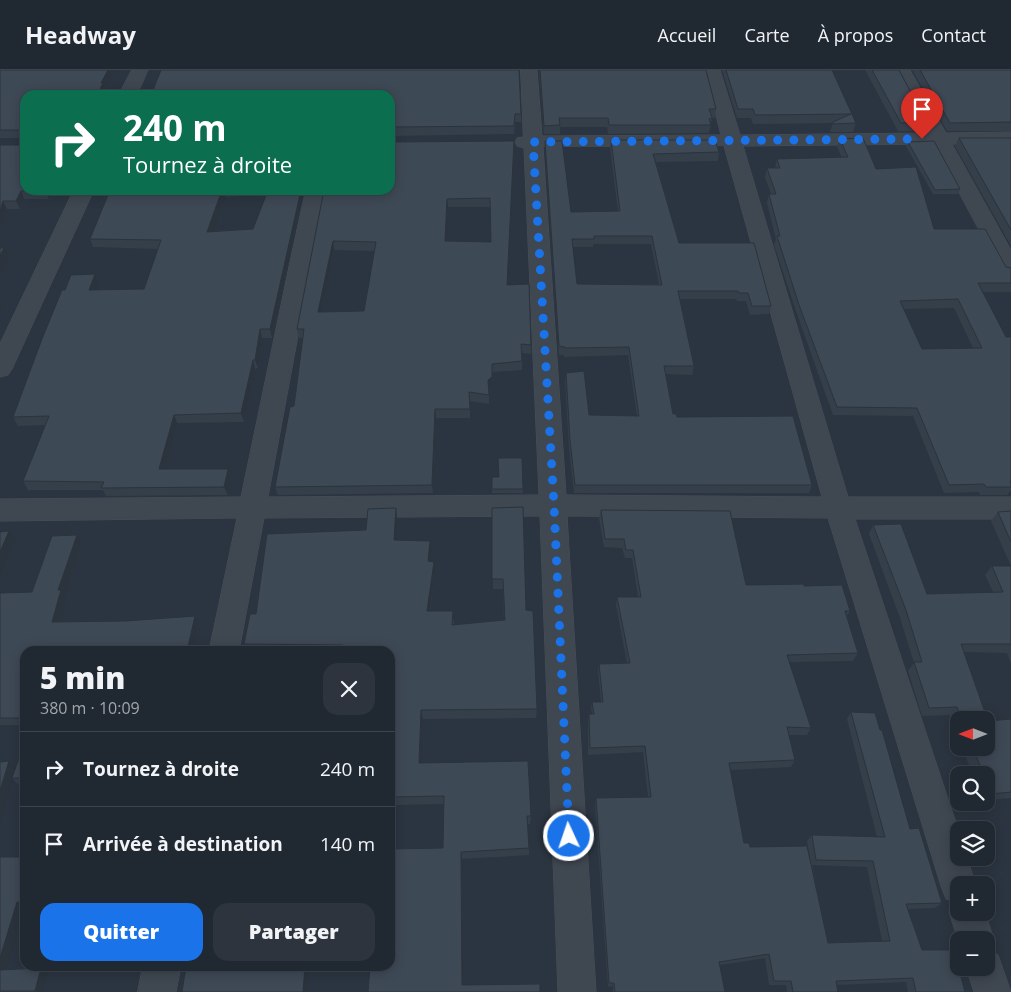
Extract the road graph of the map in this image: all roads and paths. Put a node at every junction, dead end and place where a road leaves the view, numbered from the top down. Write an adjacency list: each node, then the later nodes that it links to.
1 (140, 70): 5 (street)
2 (529, 70): 10 (street)
3 (712, 70): 7 (street)
4 (902, 70): 8 (street)
5 (130, 90)
6 (1011, 138): 8 (street)
7 (732, 139): 8 (street); 10 (street); 17 (street)
8 (941, 139): 13 (street)
9 (504, 142): 10 (street)
10 (533, 142): 15 (street)
11 (82, 195): 14 (street)
12 (314, 195): 16 (street)
13 (1011, 269)
14 (0, 369)
15 (554, 505): 16 (street); 17 (street); 25 (street)
16 (252, 508): 19 (street); 20 (street)
17 (838, 508): 18 (street); 21 (street)
18 (1011, 508)
19 (0, 510)
20 (225, 646)
21 (956, 876)
22 (161, 971): 24 (street)
23 (988, 976): 26 (street)
24 (157, 992)
25 (577, 992)
26 (993, 992)

